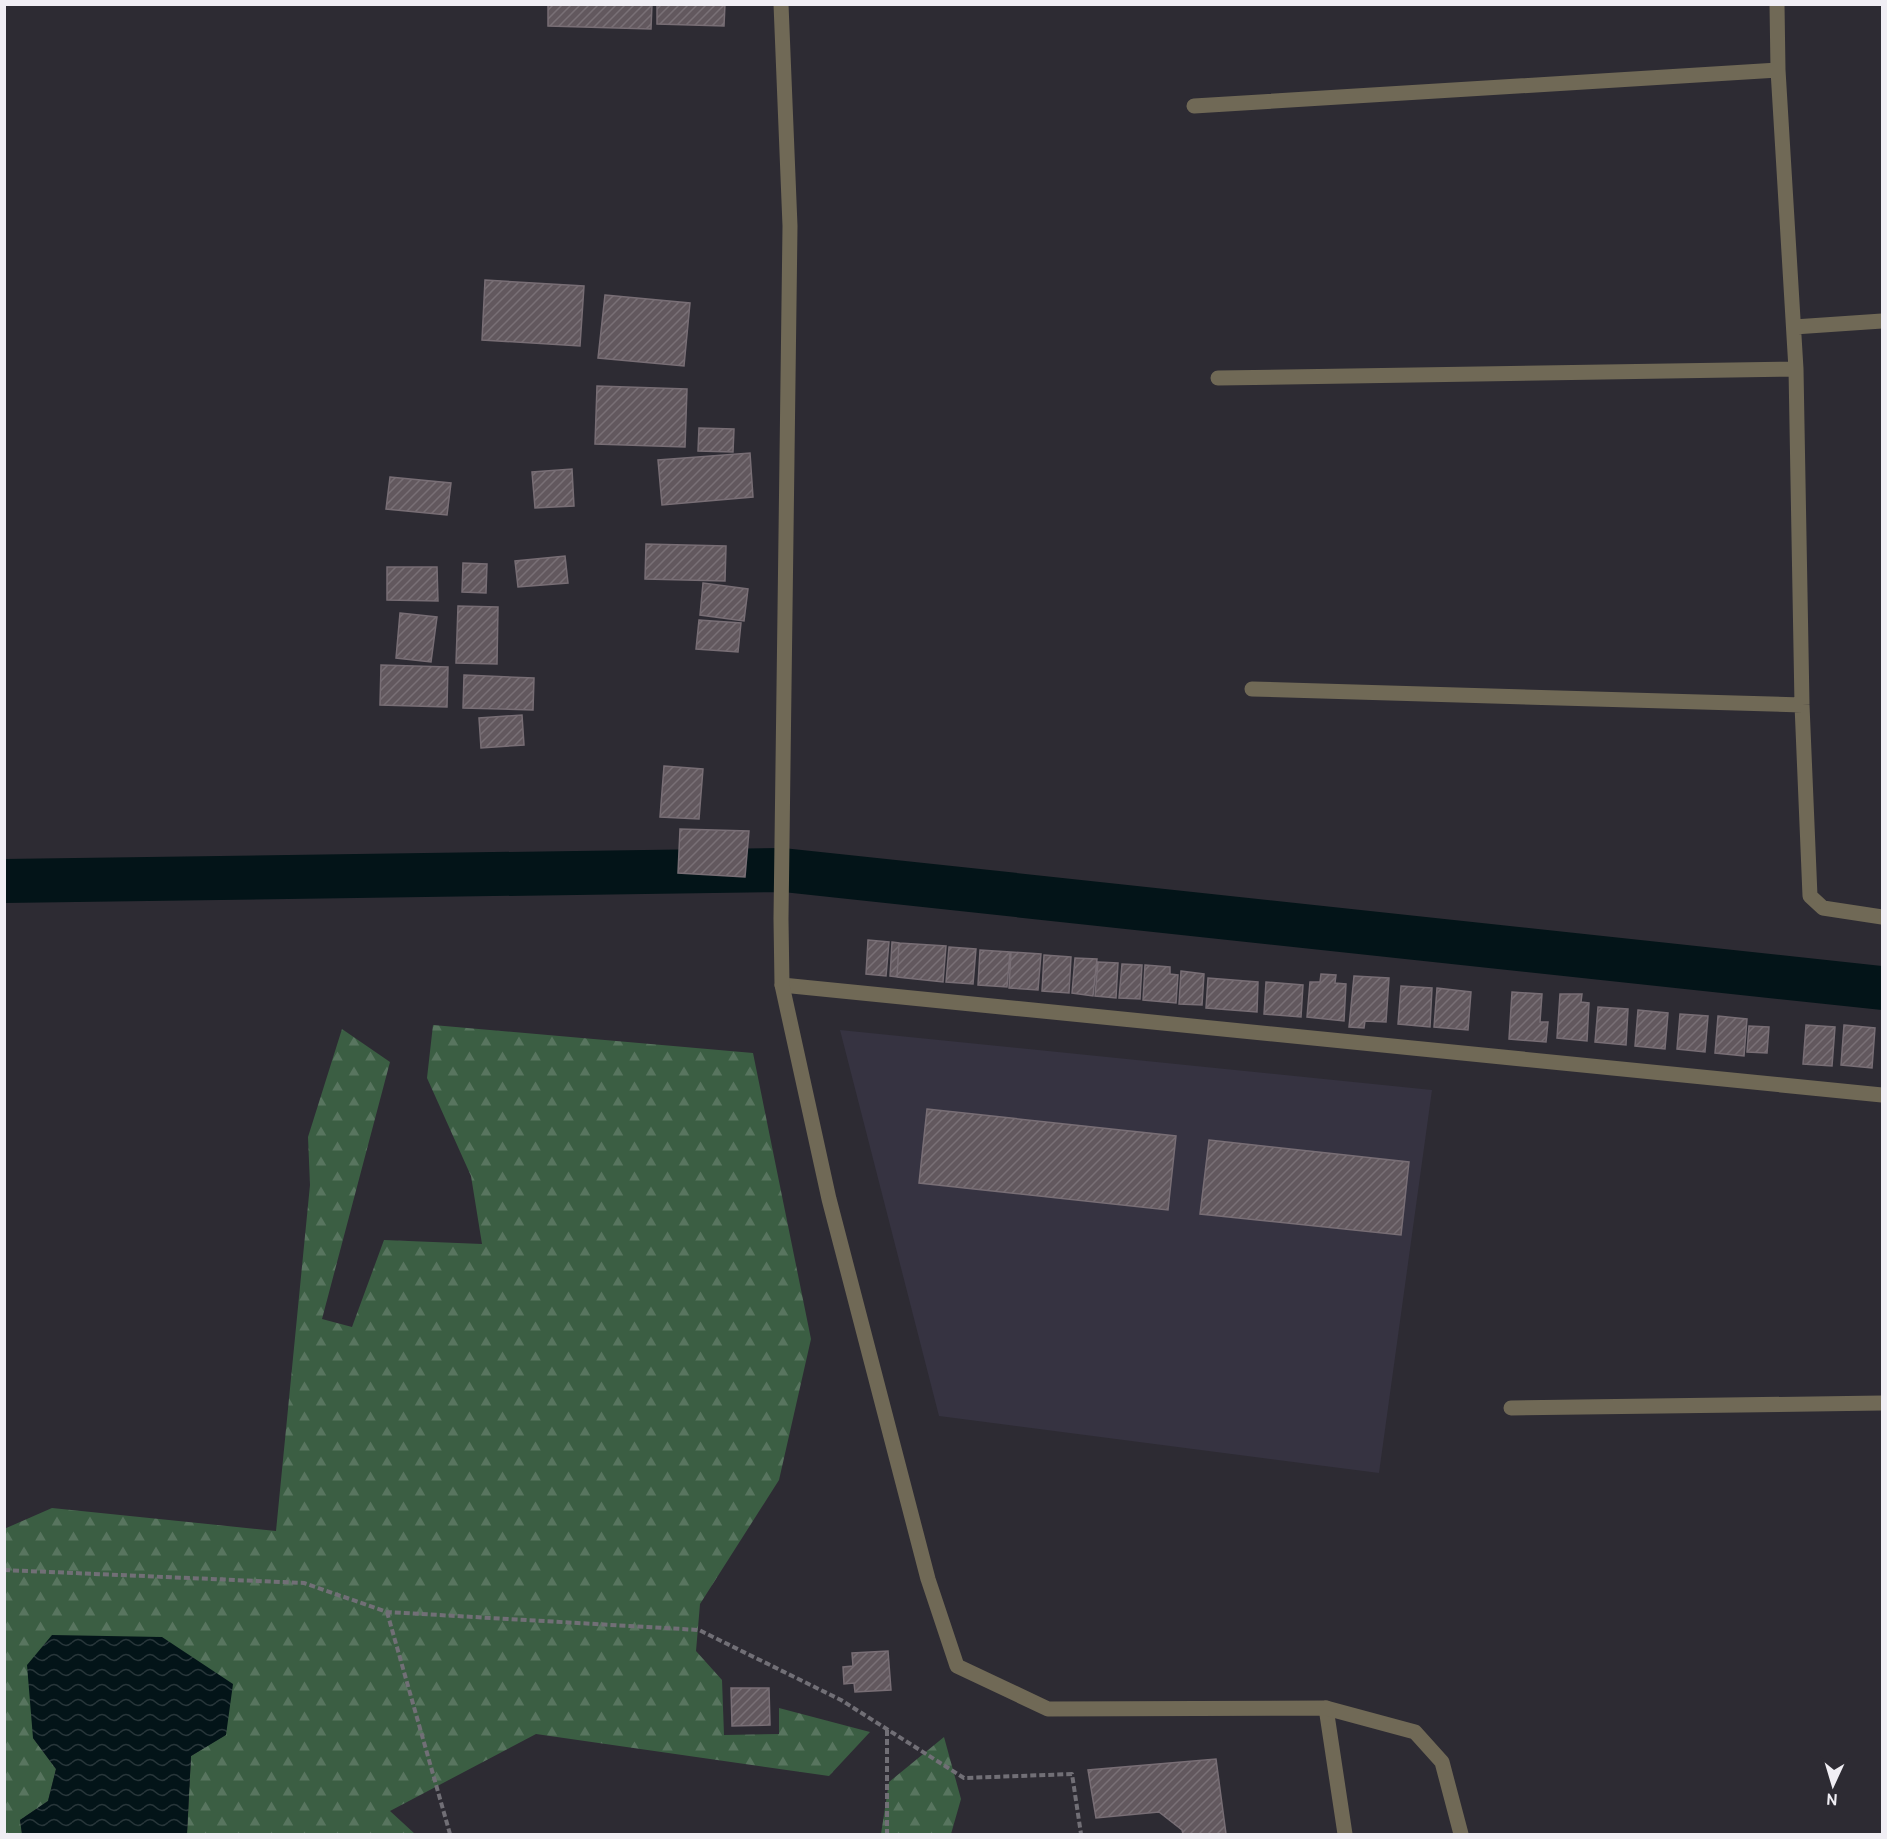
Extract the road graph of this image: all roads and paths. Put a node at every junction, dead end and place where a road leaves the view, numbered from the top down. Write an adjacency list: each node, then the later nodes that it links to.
1 (781, 4): 12 (street)
2 (1777, 4): 3 (street)
3 (1778, 70): 4 (street); 6 (street)
4 (1194, 106)
5 (1882, 321): 6 (street)
6 (1794, 327): 7 (street)
7 (1796, 369): 8 (street); 10 (street)
8 (1218, 378)
9 (1252, 689): 10 (street)
10 (1802, 705): 11 (street)
11 (1882, 917)
12 (782, 985): 13 (street); 18 (street)
13 (1882, 1095)
14 (1882, 1403): 15 (street)
15 (1511, 1408)
16 (4, 1570): 17 (path)
17 (387, 1612): 19 (path); 20 (path)
18 (1326, 1708): 23 (street); 24 (street)
19 (887, 1729): 21 (path); 22 (path)
20 (450, 1834)
21 (887, 1834)
22 (1081, 1834)
23 (1346, 1834)
24 (1461, 1834)

